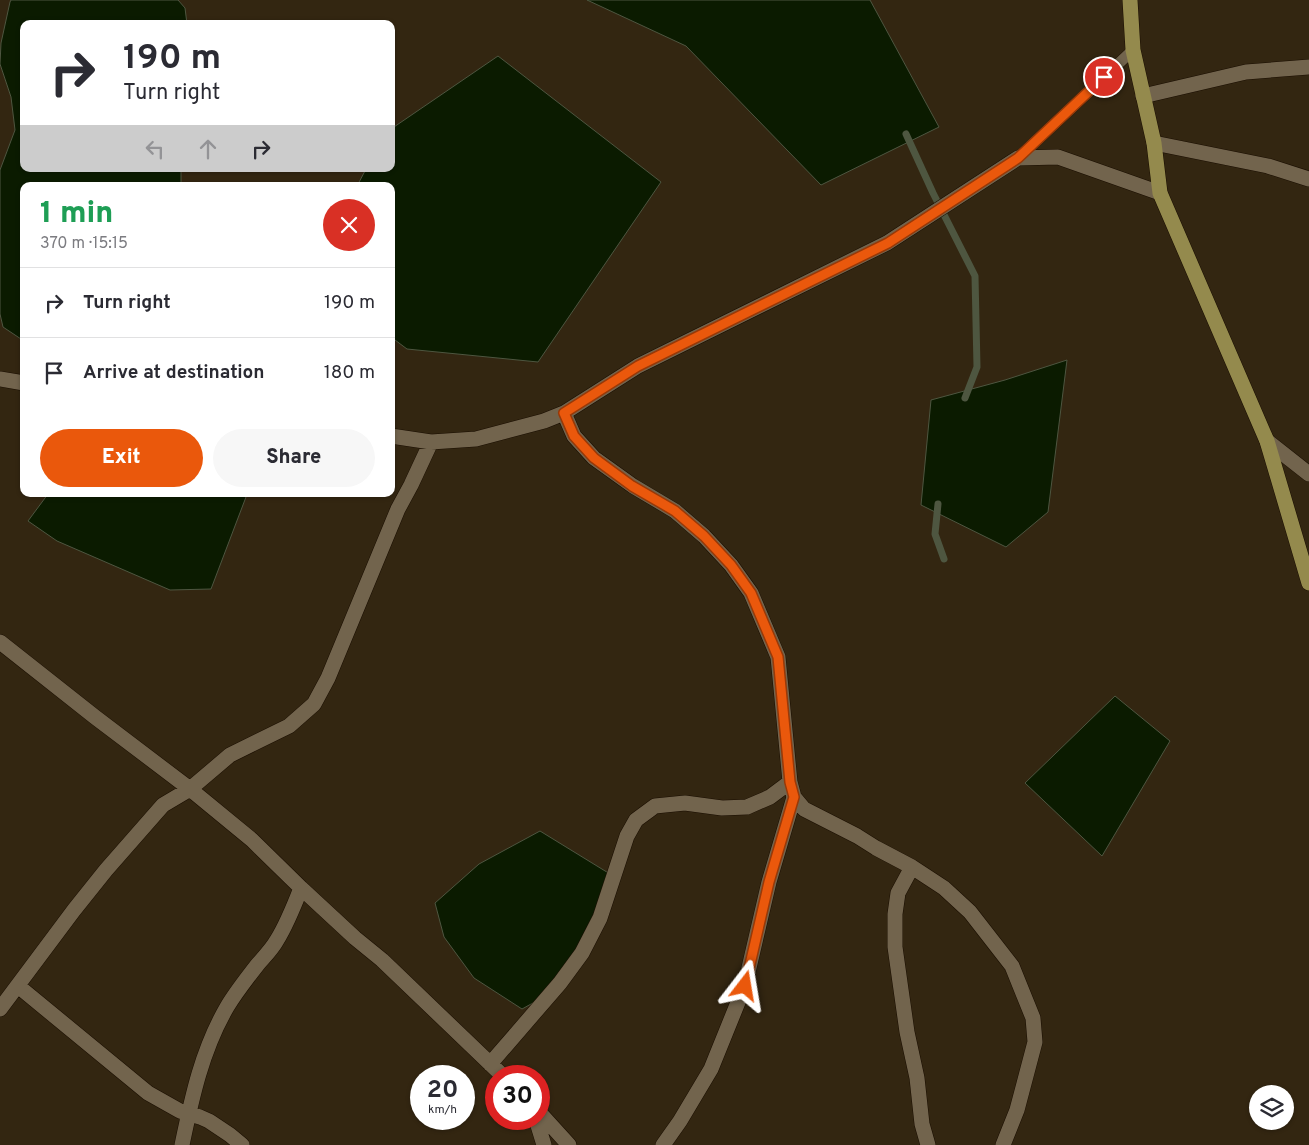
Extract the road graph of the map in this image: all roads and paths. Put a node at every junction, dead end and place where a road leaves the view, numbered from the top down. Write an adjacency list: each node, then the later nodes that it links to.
1 (1130, 0): 2 (main road)
2 (1132, 50): 4 (main road); 6 (lane)
3 (1309, 67): 4 (street)
4 (1143, 96): 5 (main road)
5 (1154, 143): 7 (street); 8 (main road)
6 (1018, 158): 8 (street); 11 (street)
7 (1309, 179)
8 (1160, 194): 13 (main road)
9 (0, 379): 10 (street)
10 (20, 382)
11 (564, 413): 14 (street); 19 (street)
12 (395, 437): 14 (street)
13 (1267, 441): 15 (street); 16 (main road)
14 (431, 442): 18 (street)
15 (1309, 474)
16 (1309, 584)
17 (0, 642): 18 (street)
18 (190, 789): 21 (street); 22 (street)
19 (792, 790): 20 (street); 24 (street); 32 (street)
20 (912, 867): 33 (street); 34 (street)
21 (301, 888): 24 (street); 25 (street)
22 (18, 986): 23 (street); 25 (street)
23 (0, 1010)
24 (490, 1064)
25 (188, 1114): 28 (street); 29 (street)
26 (550, 1124): 31 (street)
27 (539, 1130): 30 (street)
28 (182, 1145)
29 (242, 1145)
30 (544, 1145)
31 (569, 1145)
32 (663, 1145)
33 (928, 1145)
34 (1003, 1145)

